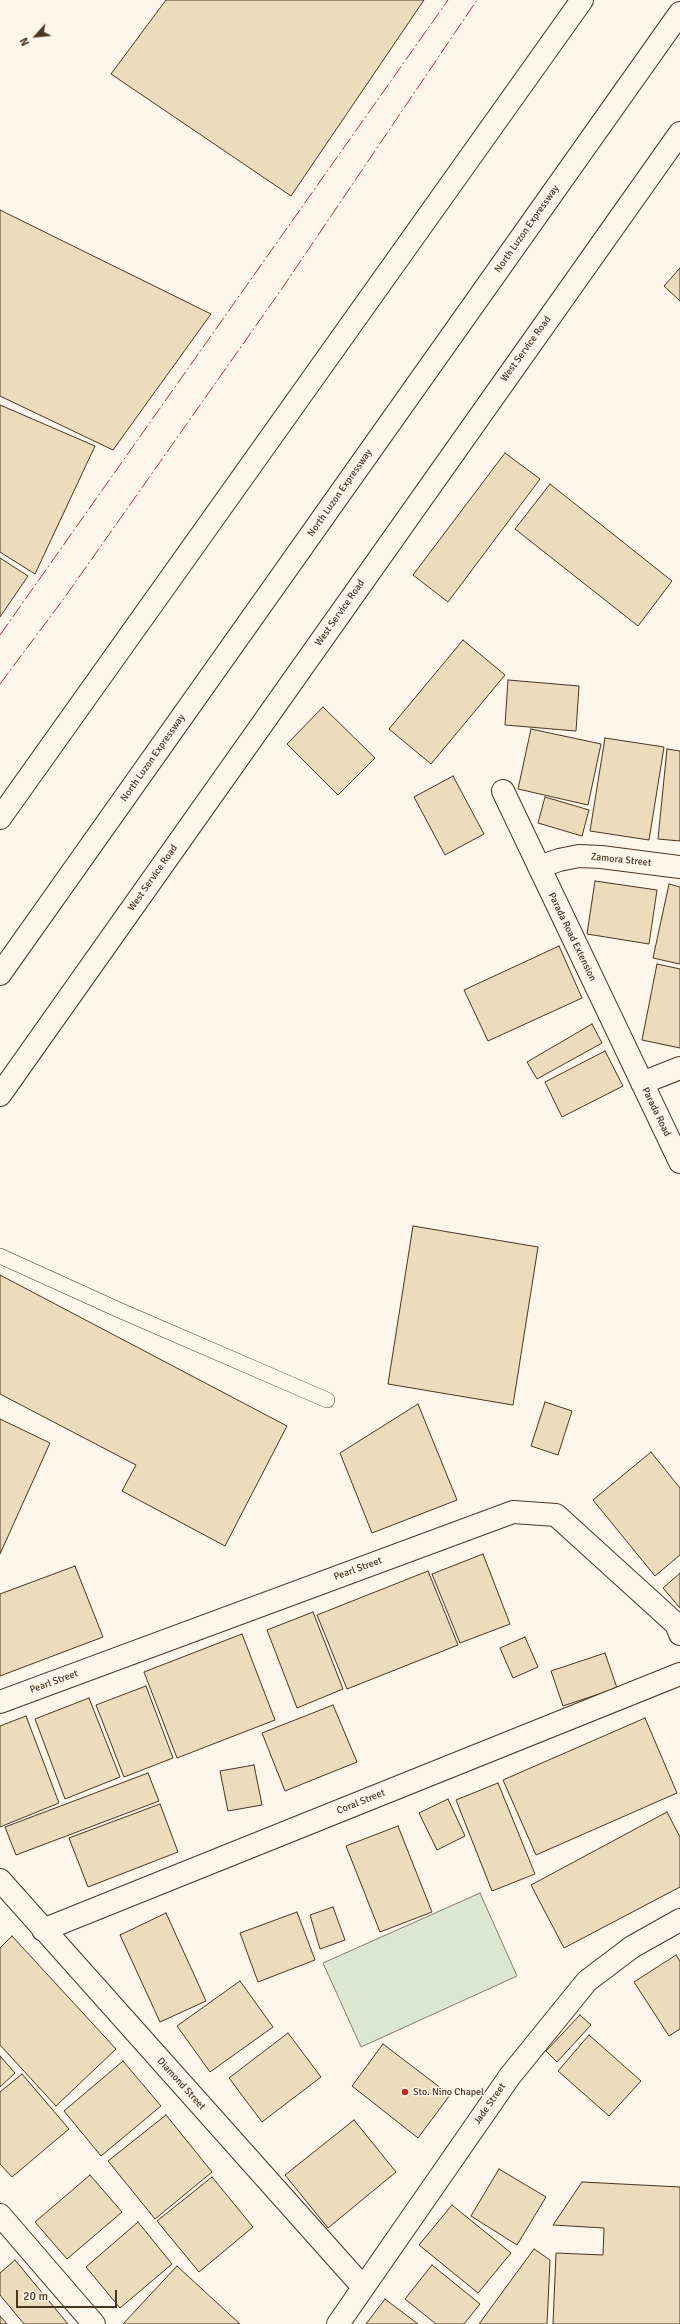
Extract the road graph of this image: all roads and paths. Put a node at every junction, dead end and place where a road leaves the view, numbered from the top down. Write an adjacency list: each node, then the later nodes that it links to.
1 (582, 0): 5 (main road)
2 (680, 13): 8 (main road, North Luzon Expressway)
3 (680, 133): 11 (main road, West Service Road)
4 (503, 790): 6 (main road, Parada Road Extension)
5 (0, 818)
6 (539, 867): 7 (main road, Zamora Street); 10 (main road, Parada Road Extension)
7 (680, 867)
8 (0, 974)
9 (680, 1068): 10 (main road)
10 (642, 1083): 12 (main road, Parada Road)
11 (0, 1095)
12 (680, 1162)
13 (0, 1256): 14 (lane)
14 (327, 1400)
15 (680, 1634): 17 (main road, Pearl Street)
16 (680, 1674): 20 (main road, Coral Street)
17 (0, 1702)
18 (0, 1880): 20 (main road, Diamond Street)
19 (680, 1920): 22 (main road, Jade Street)
20 (43, 1930): 22 (main road, Diamond Street)
21 (0, 2215): 23 (main road)
22 (363, 2287): 24 (main road, Jade Street)
23 (94, 2324)
24 (338, 2324)

